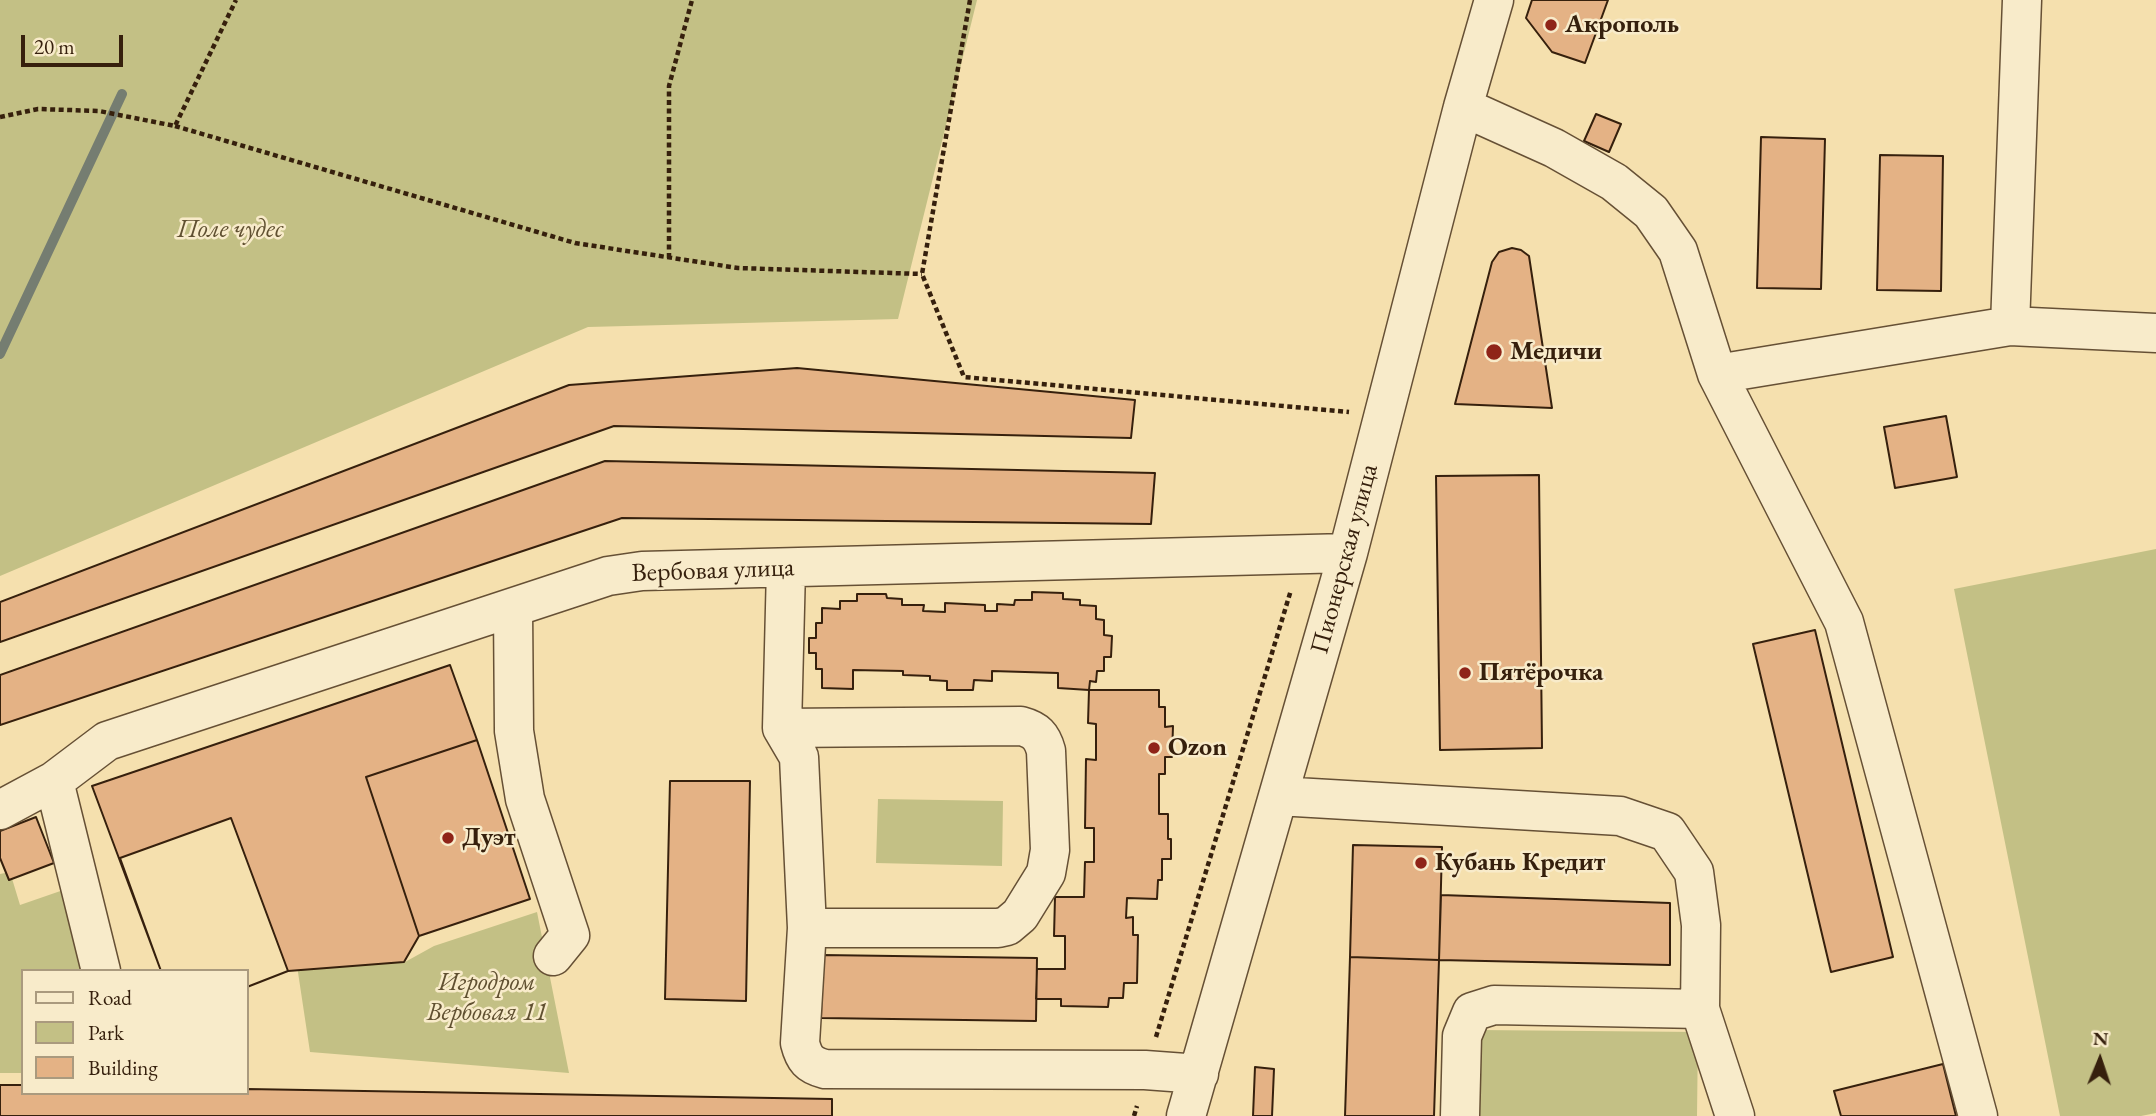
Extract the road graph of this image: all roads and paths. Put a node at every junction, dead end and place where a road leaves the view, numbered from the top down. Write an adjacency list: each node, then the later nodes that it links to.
1 (236, 0): 8 (path)
2 (692, 0): 9 (path)
3 (970, 0): 10 (path)
4 (1494, 0): 6 (street, Пионерская улица)
5 (2022, 0): 11 (street)
6 (1462, 107): 13 (street); 15 (street, Пионерская улица)
7 (0, 117): 8 (path)
8 (175, 126): 9 (path)
9 (669, 258): 10 (path)
10 (922, 274): 14 (path)
11 (2010, 326): 12 (street); 13 (street)
12 (2156, 333)
13 (1717, 374): 33 (street)
14 (1349, 412)
15 (1348, 553): 16 (street, Вербовая улица); 21 (street, Пионерская улица)
16 (786, 568): 18 (street, Вербовая улица); 19 (street)
17 (1291, 589): 27 (path)
18 (513, 608): 20 (street, Вербовая улица); 24 (street)
19 (782, 728): 23 (street); 23 (street)
20 (54, 782): 22 (street, Вербовая улица); 25 (street)
21 (1278, 796): 26 (street); 28 (street, Пионерская улица)
22 (0, 810)
23 (807, 928): 27 (street)
24 (553, 956)
25 (101, 969)
26 (1700, 1009): 31 (street); 32 (street)
27 (1146, 1070): 28 (street); 29 (path)
28 (1199, 1074): 30 (street, Пионерская улица)
29 (1134, 1116)
30 (1186, 1116)
31 (1460, 1116)
32 (1735, 1116)
33 (1978, 1116)

